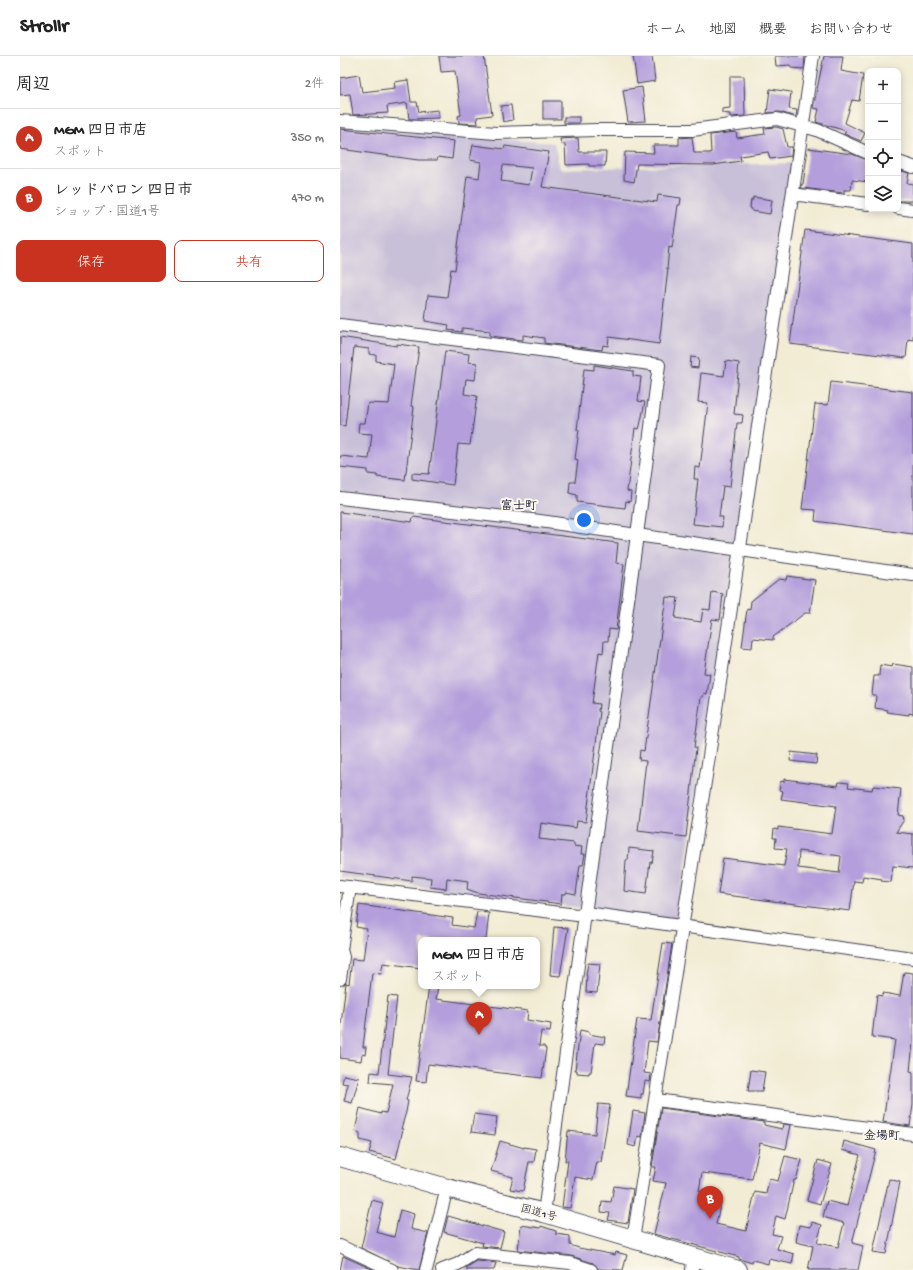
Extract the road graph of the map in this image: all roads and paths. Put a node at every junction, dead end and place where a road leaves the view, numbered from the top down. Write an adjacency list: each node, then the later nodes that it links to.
1 (813, 56): 3 (street)
2 (340, 121): 3 (street)
3 (803, 126): 4 (street); 7 (street)
4 (865, 152)
5 (901, 163): 6 (street)
6 (913, 167)
7 (794, 196): 8 (street); 14 (street)
8 (865, 204)
9 (901, 208): 10 (street)
10 (913, 210)
11 (340, 325): 13 (street)
12 (340, 498): 13 (street)
13 (637, 535): 14 (street); 17 (street)
14 (739, 551): 15 (street); 18 (street)
15 (913, 575)
16 (345, 886): 17 (street); 20 (street)
17 (586, 913): 18 (street); 25 (street)
18 (682, 926): 19 (street); 21 (street)
19 (913, 958)
20 (340, 979)
21 (656, 1100): 22 (street); 26 (street)
22 (913, 1134)
23 (340, 1157): 24 (highway, 国道1号)
24 (447, 1188): 25 (highway, 国道1号); 31 (street)
25 (544, 1213): 26 (highway, 国道1号)
26 (633, 1240): 28 (highway, 国道1号)
27 (340, 1246): 30 (street)
28 (693, 1264): 34 (highway, 国道1号)
29 (533, 1265): 32 (street); 33 (street)
30 (392, 1270)
31 (426, 1270)
32 (442, 1270)
33 (591, 1270)
34 (738, 1270)

